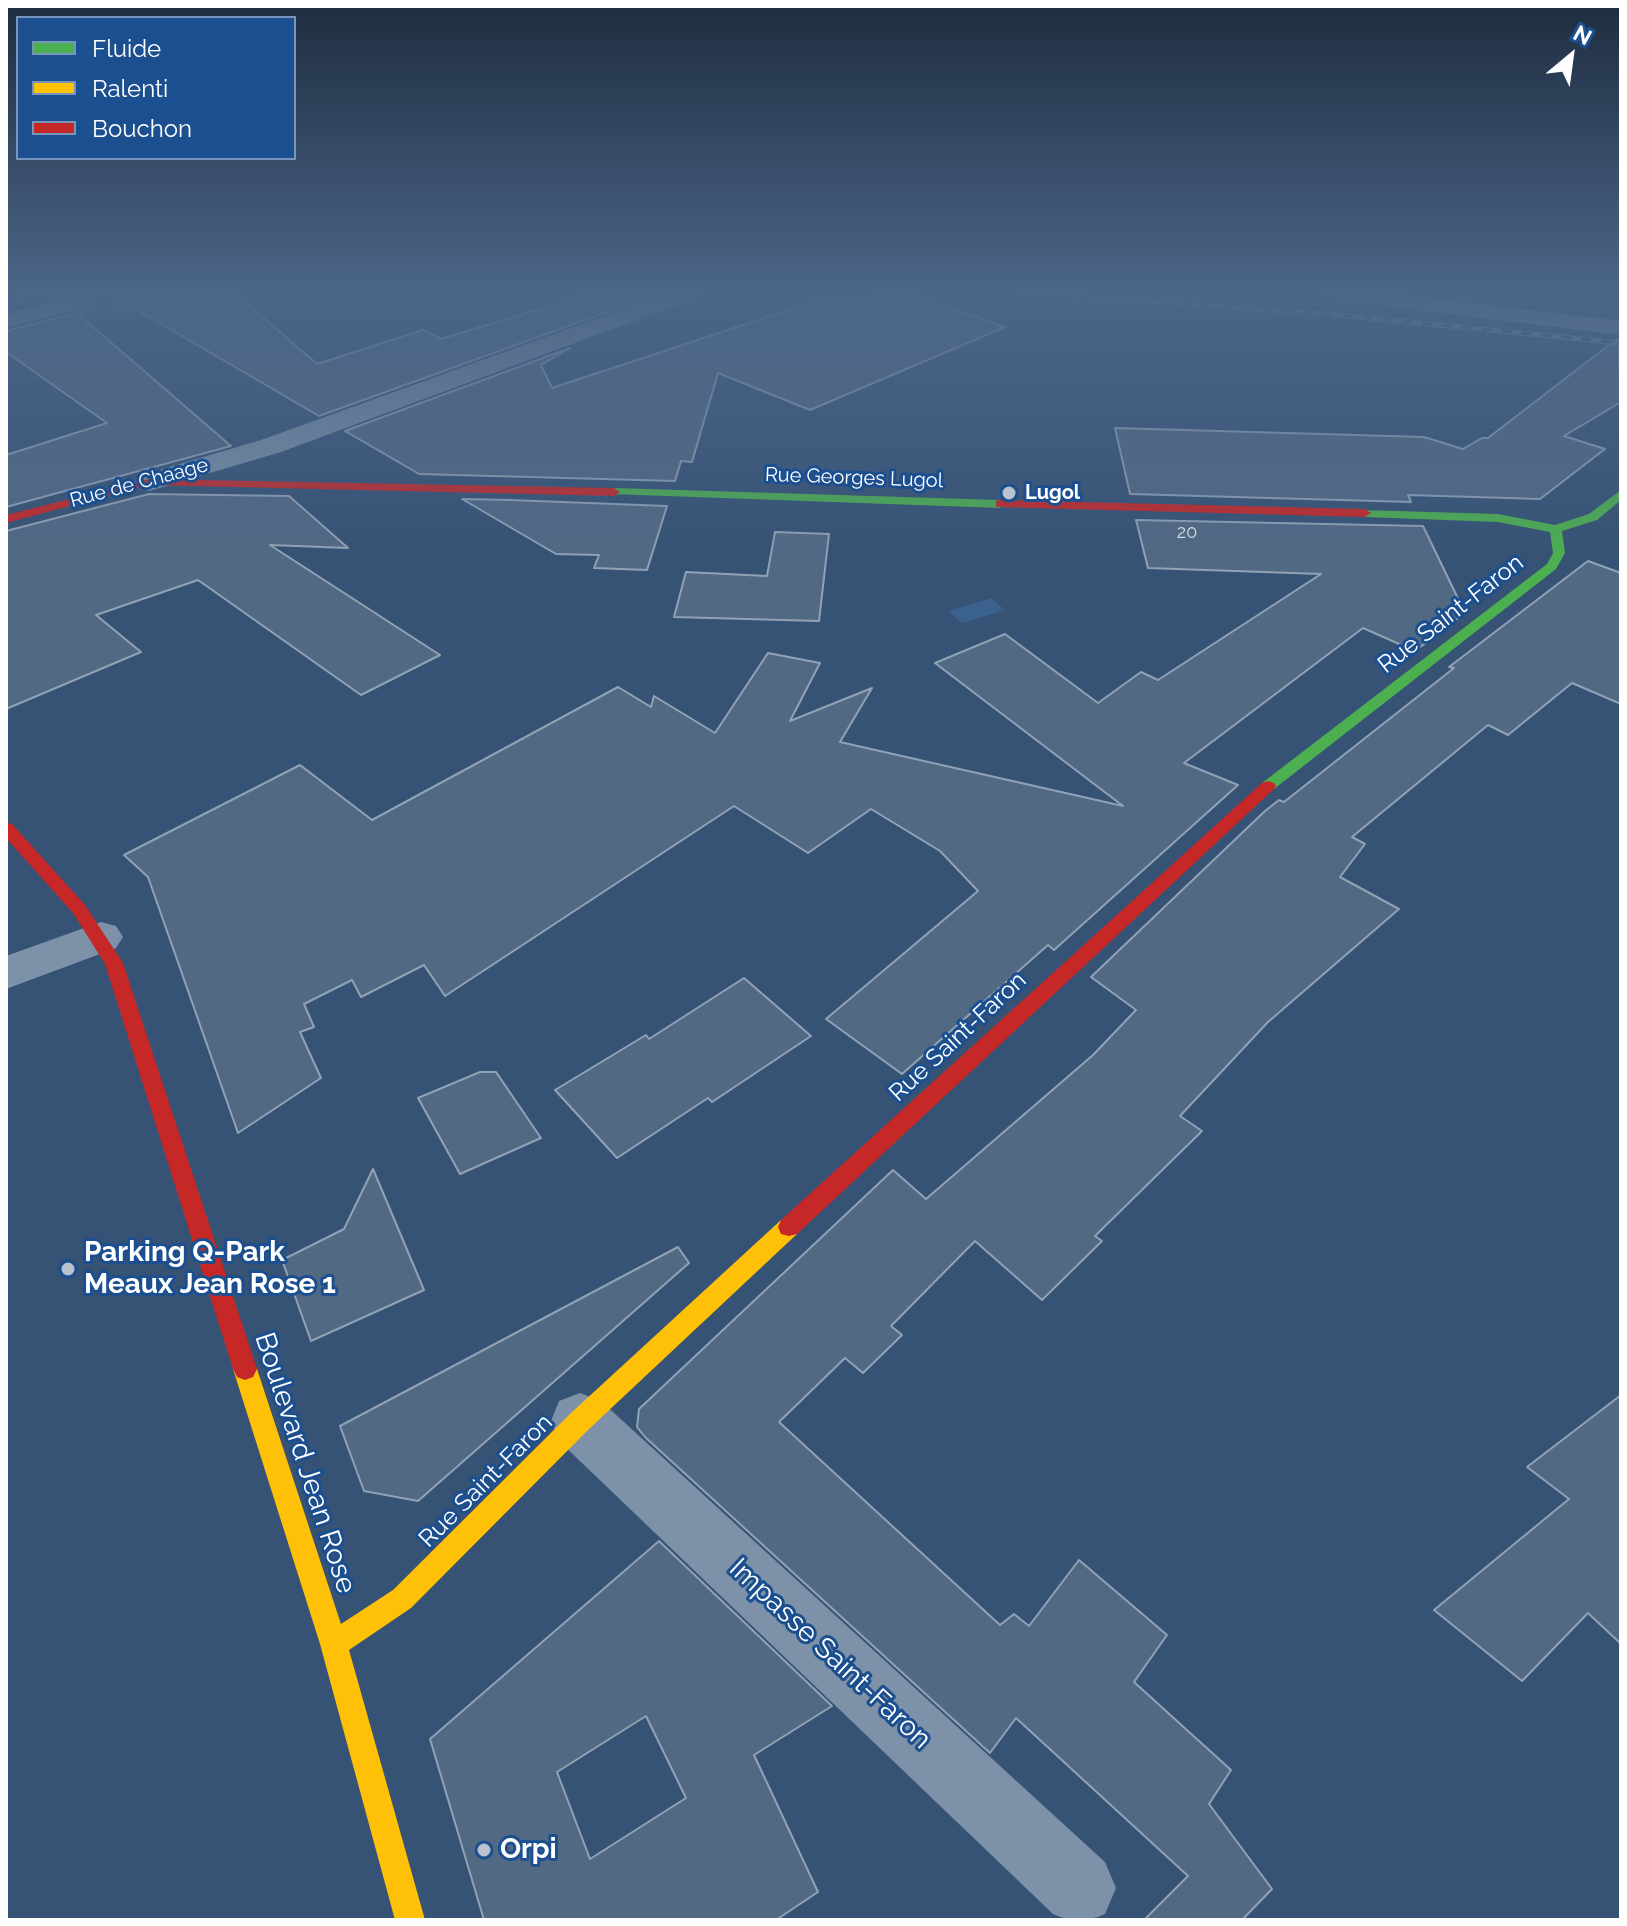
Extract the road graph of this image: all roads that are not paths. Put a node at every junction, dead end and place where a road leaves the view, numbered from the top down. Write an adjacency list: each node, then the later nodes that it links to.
1 (443, 383): 2 (street, Rue de Chaage)
2 (271, 446): 3 (street, Rue de Chaage); 4 (street)
3 (149, 482): 4 (street, Rue Georges Lugol); 7 (street, Rue de Chaage)
4 (310, 485): 9 (street, Rue Georges Lugol)
5 (1621, 494): 6 (street)
6 (1593, 517): 8 (street); 9 (street)
7 (6, 519)
8 (1621, 527)
9 (1556, 529): 13 (street, Rue Saint-Faron)
10 (6, 828): 11 (street, Boulevard Jean Rose)
11 (101, 937): 12 (street); 14 (street, Boulevard Jean Rose)
12 (6, 973)
13 (580, 1421): 14 (street, Rue Saint-Faron); 15 (street, Impasse Saint-Faron)
14 (334, 1644): 16 (street, Boulevard Jean Rose)
15 (1079, 1888)
16 (410, 1920)

